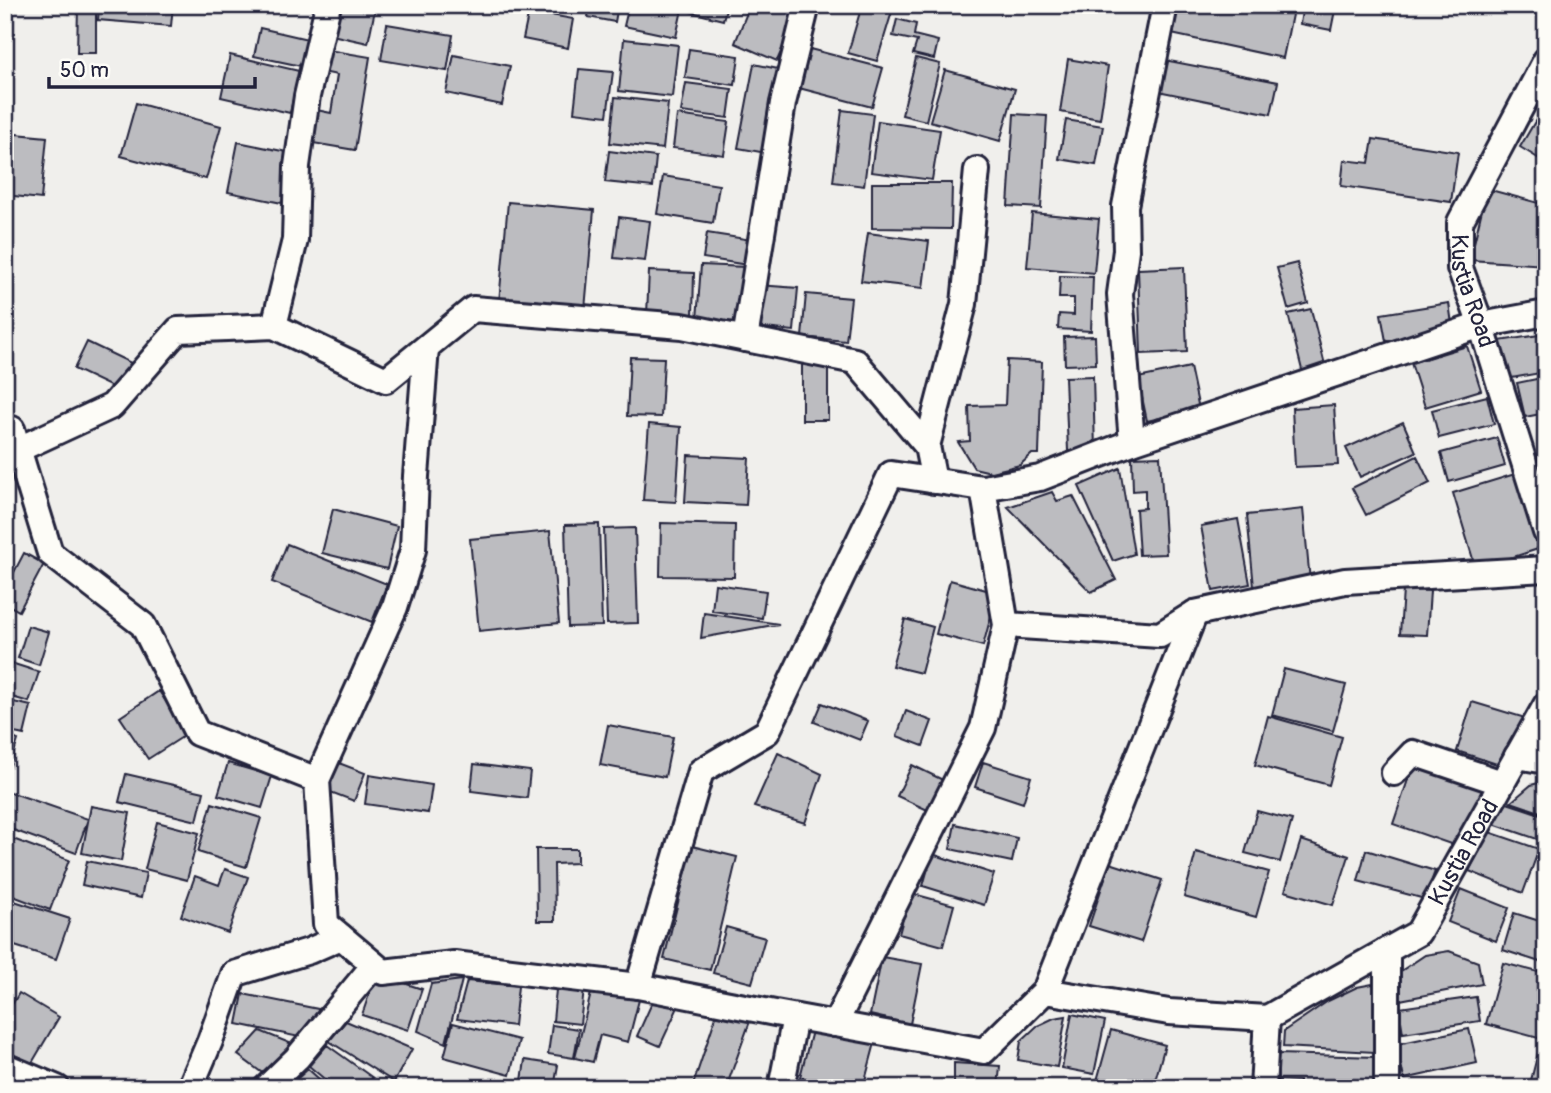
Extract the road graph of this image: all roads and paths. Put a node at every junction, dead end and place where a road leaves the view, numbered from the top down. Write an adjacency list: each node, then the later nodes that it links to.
1 (328, 5): 8 (street)
2 (807, 5): 9 (street)
3 (1165, 5): 12 (street)
4 (1546, 60): 7 (street, Kustia Road)
5 (977, 170): 13 (street)
6 (1546, 313): 7 (street)
7 (1481, 325): 12 (street); 17 (street, Kustia Road)
8 (274, 326): 10 (street); 14 (street)
9 (745, 339): 10 (street); 13 (street)
10 (426, 348): 25 (street)
11 (5, 429): 14 (street)
12 (1132, 442): 16 (street)
13 (927, 446): 15 (street)
14 (17, 450): 25 (street)
15 (934, 481): 16 (street); 30 (street)
16 (982, 488): 20 (street)
17 (1546, 532)
18 (1546, 569): 19 (street)
19 (1195, 613): 20 (street); 31 (street)
20 (1006, 625): 34 (street)
21 (1546, 705): 22 (street, Kustia Road)
22 (1517, 756): 23 (street); 26 (street, Kustia Road)
23 (1546, 761)
24 (1394, 773): 26 (street)
25 (317, 780): 27 (street)
26 (1502, 783): 28 (street, Kustia Road)
27 (341, 937): 29 (street); 37 (street)
28 (1387, 950): 33 (street, Kustia Road); 41 (street)
29 (374, 965): 30 (street); 38 (street)
30 (638, 986): 32 (street)
31 (1045, 991): 33 (street); 34 (street)
32 (794, 1017): 34 (street); 39 (street)
33 (1267, 1018): 40 (street)
34 (835, 1024)
35 (5, 1066): 36 (street)
36 (57, 1088)
37 (190, 1088)
38 (265, 1088)
39 (780, 1088)
40 (1263, 1088)
41 (1387, 1088)

